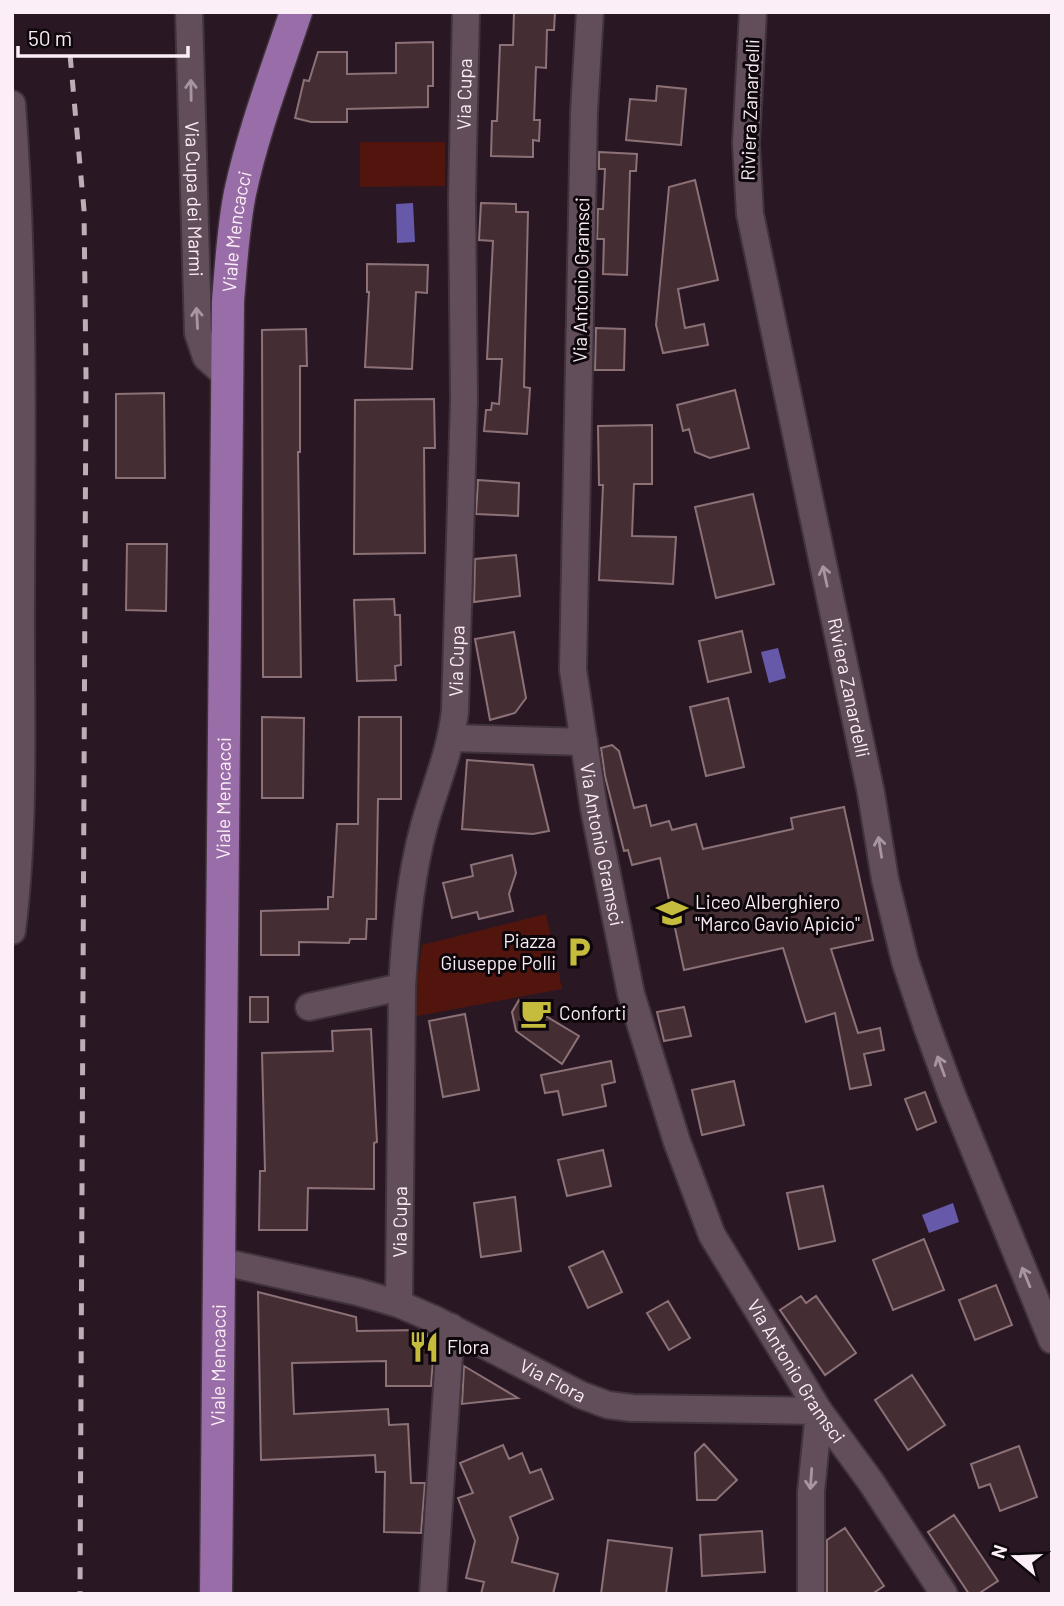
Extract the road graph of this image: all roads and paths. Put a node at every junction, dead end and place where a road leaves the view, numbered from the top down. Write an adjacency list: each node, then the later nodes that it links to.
1 (189, 12): 8 (street, Via Cupa dei Marmi, one-way to 1)
2 (296, 12): 8 (main road, Viale Mencacci)
3 (466, 12): 10 (street, Via Cupa)
4 (590, 12): 11 (street, Via Antonio Gramsci)
5 (753, 12): 18 (street, Riviera Zanardelli, one-way to 5)
6 (12, 104): 7 (street)
7 (16, 239): 9 (street)
8 (226, 375): 15 (main road, Viale Mencacci)
9 (17, 589): 12 (street)
10 (452, 738): 11 (street); 13 (street, Via Cupa)
11 (584, 742): 19 (street, Via Antonio Gramsci)
12 (12, 931)
13 (402, 987): 14 (street); 16 (street, Via Cupa)
14 (309, 1007)
15 (219, 1261): 16 (street, Via Flora); 20 (main road, Viale Mencacci)
16 (399, 1304): 17 (street, Via Flora)
17 (450, 1327): 19 (street, Via Flora); 21 (street)
18 (1052, 1340)
19 (819, 1411): 22 (street, one-way to 22); 23 (street, Via Antonio Gramsci)
20 (216, 1594)
21 (433, 1594)
22 (811, 1594)
23 (944, 1594)

